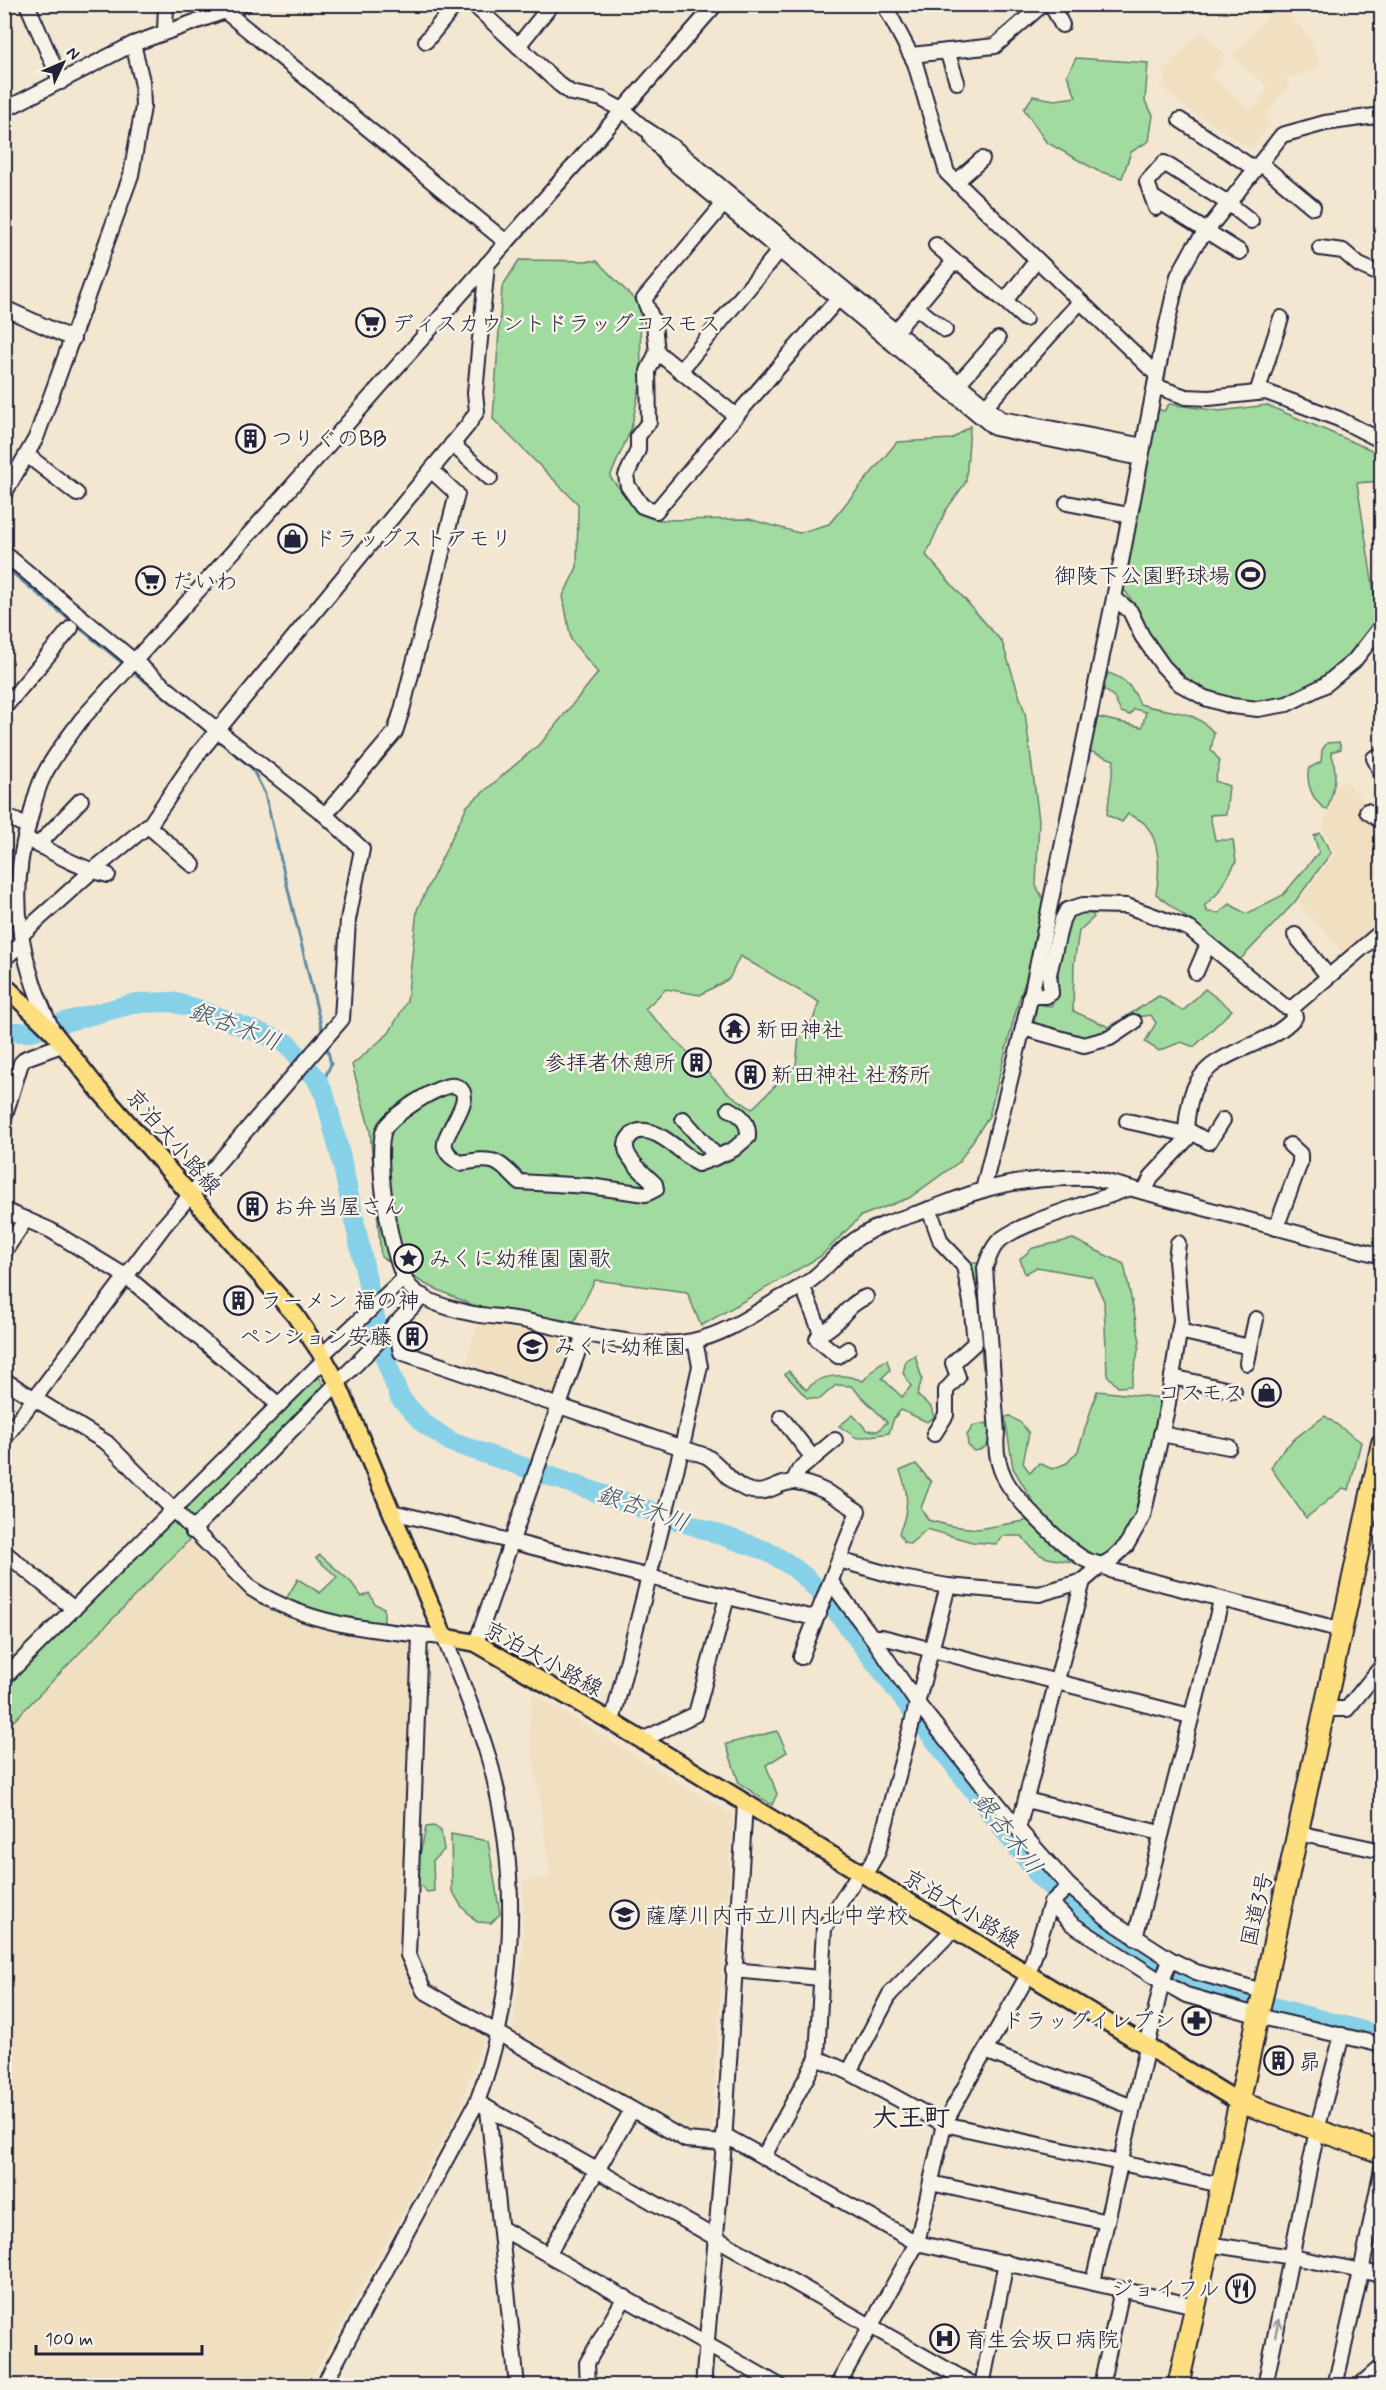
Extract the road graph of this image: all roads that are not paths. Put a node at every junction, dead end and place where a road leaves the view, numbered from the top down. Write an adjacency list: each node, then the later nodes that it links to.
1 (27, 4): 19 (street)
2 (166, 4): 13 (street)
3 (245, 4): 11 (street)
4 (456, 4): 14 (street)
5 (473, 4): 16 (street)
6 (552, 4): 16 (street)
7 (717, 4): 22 (street)
8 (884, 4): 18 (street)
9 (1043, 4): 17 (street)
10 (1051, 4): 12 (street)
11 (226, 12): 13 (street); 34 (street)
12 (1062, 25)
13 (165, 32): 15 (street)
14 (426, 41)
15 (133, 44): 19 (street); 52 (street)
16 (518, 46): 22 (street)
17 (946, 51): 18 (street); 20 (street)
18 (911, 55): 28 (street)
19 (61, 82): 21 (street)
20 (957, 82)
21 (4, 110)
22 (624, 111): 25 (street); 34 (street)
23 (1382, 115): 27 (street)
24 (1180, 120): 27 (street)
25 (644, 128): 30 (street); 51 (street)
26 (982, 159): 28 (street)
27 (1257, 166): 29 (street); 31 (street)
28 (956, 182): 39 (street)
29 (1228, 203): 32 (street); 33 (street); 33 (street)
30 (723, 205): 37 (street); 54 (street)
31 (1313, 207)
32 (1251, 221)
33 (1206, 231): 38 (street); 56 (street)
34 (506, 242): 40 (street)
35 (936, 245): 41 (street)
36 (1320, 248): 42 (street)
37 (779, 251): 43 (street); 55 (street)
38 (1240, 252)
39 (1037, 260): 44 (street); 45 (street)
40 (487, 264): 62 (street); 75 (street)
41 (958, 264): 44 (street); 46 (street)
42 (1382, 270)
43 (837, 300): 60 (street); 63 (street)
44 (1005, 301): 49 (street)
45 (1080, 302): 56 (street); 59 (street)
46 (916, 307): 50 (street); 51 (street)
47 (4, 308): 52 (street)
48 (1281, 318): 58 (street)
49 (1024, 319)
50 (945, 330)
51 (895, 332): 57 (street)
52 (73, 339): 64 (street)
53 (998, 339): 57 (street)
54 (657, 352): 55 (street); 60 (street)
55 (680, 371): 60 (street)
56 (1156, 380): 58 (street); 63 (street)
57 (958, 384): 59 (street)
58 (1257, 393): 61 (street)
59 (986, 407): 63 (street)
60 (736, 417)
61 (1382, 441)
62 (452, 444): 65 (street); 66 (street)
63 (1141, 452): 70 (street)
64 (27, 455): 67 (street); 68 (street)
65 (431, 470): 77 (street); 83 (street)
66 (490, 478)
67 (77, 494)
68 (4, 495)
69 (1066, 503): 70 (street)
70 (1129, 515): 72 (street)
71 (4, 553): 75 (street)
72 (1114, 598): 73 (street); 99 (street)
73 (1382, 625)
74 (71, 628): 76 (street)
75 (135, 660): 77 (street); 86 (street)
76 (4, 708)
77 (213, 736): 83 (street); 85 (street)
78 (1374, 759): 79 (street)
79 (1382, 774)
80 (81, 800): 87 (street)
81 (1367, 812): 84 (street)
82 (4, 815): 86 (street)
83 (325, 815): 116 (street)
84 (1382, 822)
85 (148, 826): 88 (street); 89 (street)
86 (26, 832): 87 (street); 93 (street)
87 (38, 845): 89 (street)
88 (193, 865)
89 (92, 871): 90 (street); 93 (street)
90 (108, 875)
91 (1382, 931): 97 (street)
92 (1295, 935): 97 (street)
93 (21, 939): 95 (street); 101 (street)
94 (1208, 944): 96 (street); 99 (street); 100 (street)
95 (4, 959)
96 (1196, 972)
97 (1328, 976): 100 (street)
98 (4, 985): 101 (main road, 京泊大小路線)
99 (1030, 996): 103 (street)
100 (1292, 1008): 110 (street)
101 (41, 1017): 104 (main road, 京泊大小路線)
102 (1134, 1022): 103 (street)
103 (1023, 1028): 114 (street)
104 (58, 1038): 106 (street); 116 (main road, 京泊大小路線)
105 (729, 1109): 112 (street)
106 (4, 1118)
107 (683, 1119): 112 (street)
108 (1223, 1120): 110 (street)
109 (1127, 1121): 110 (street)
110 (1186, 1131): 115 (street)
111 (1290, 1145): 120 (street)
112 (717, 1157): 125 (street)
113 (1129, 1188): 114 (street); 115 (street); 162 (street)
114 (983, 1190): 117 (street)
115 (1144, 1192): 120 (street)
116 (191, 1195): 124 (street); 137 (main road, 京泊大小路線)
117 (929, 1209): 126 (street); 147 (street)
118 (4, 1210): 119 (street)
119 (26, 1219): 122 (street); 124 (street)
120 (1276, 1228): 123 (street)
121 (1178, 1243): 131 (street)
122 (4, 1252)
123 (1382, 1256)
124 (128, 1277): 143 (street); 144 (street)
125 (403, 1279): 127 (street); 137 (street)
126 (802, 1285): 132 (street); 134 (street)
127 (423, 1296): 130 (street); 133 (street)
128 (866, 1297): 132 (street)
129 (1256, 1318): 135 (street)
130 (394, 1325): 141 (street); 145 (street)
131 (1179, 1331): 135 (street); 139 (street)
132 (821, 1333): 136 (street)
133 (584, 1334): 134 (street); 145 (street)
134 (695, 1341): 152 (street)
135 (1250, 1347): 138 (street)
136 (848, 1349)
137 (323, 1358): 141 (main road, 京泊大小路線); 144 (street)
138 (1247, 1363)
139 (1172, 1377): 142 (street); 148 (street)
140 (4, 1380): 143 (street)
141 (337, 1382): 157 (main road, 京泊大小路線); 158 (street)
142 (1234, 1391)
143 (34, 1399): 149 (street); 156 (street)
144 (279, 1405): 156 (street)
145 (558, 1405): 152 (street); 159 (street)
146 (781, 1417): 154 (street)
147 (934, 1434)
148 (1161, 1434): 153 (street); 162 (street)
149 (4, 1439)
150 (835, 1440): 154 (street)
151 (1382, 1443): 171 (highway, 国道3号)
152 (682, 1447): 155 (street); 163 (street)
153 (1230, 1447)
154 (813, 1458): 155 (street)
155 (793, 1482): 161 (street)
156 (173, 1511): 158 (street); 169 (street)
157 (392, 1512): 159 (street); 173 (main road, 京泊大小路線)
158 (192, 1531): 172 (street)
159 (511, 1540): 163 (street); 175 (street)
160 (4, 1552): 169 (street)
161 (840, 1560): 165 (street); 166 (street)
162 (1102, 1565): 164 (street); 168 (street)
163 (648, 1577): 167 (street); 184 (street)
164 (1083, 1581): 166 (street); 180 (street)
165 (830, 1584): 170 (street); 174 (street)
166 (948, 1586): 176 (street)
167 (727, 1597): 170 (street); 185 (street)
168 (1221, 1601): 171 (street); 183 (street)
169 (75, 1609): 179 (street)
170 (820, 1610): 177 (street)
171 (1342, 1629): 182 (highway, 国道3号)
172 (420, 1635): 173 (street); 203 (street)
173 (444, 1637): 175 (main road, 京泊大小路線); 203 (street)
174 (872, 1637): 176 (street); 181 (street)
175 (476, 1642): 184 (main road, 京泊大小路線)
176 (931, 1650): 180 (street); 181 (street)
177 (801, 1657)
178 (1382, 1666): 182 (street)
179 (4, 1678)
180 (1057, 1681): 183 (street); 186 (street)
181 (916, 1706): 188 (street); 192 (street)
182 (1324, 1709): 190 (highway, 国道3号)
183 (1190, 1716): 189 (street)
184 (612, 1722): 185 (main road, 京泊大小路線)
185 (642, 1740): 187 (main road, 京泊大小路線)
186 (1026, 1800): 188 (street); 189 (street)
187 (745, 1803): 192 (main road, 京泊大小路線); 198 (street)
188 (1018, 1829): 193 (street)
189 (1160, 1833): 196 (street)
190 (1298, 1833): 191 (street); 202 (highway, 国道3号)
191 (1382, 1851)
192 (861, 1874): 195 (main road, 京泊大小路線); 200 (street)
193 (1068, 1887): 194 (street); 196 (street)
194 (1052, 1902): 199 (street); 201 (street)
195 (954, 1929): 199 (main road, 京泊大小路線); 209 (street)
196 (1135, 1938): 197 (street)
197 (1169, 1960): 201 (street); 202 (street)
198 (733, 1970): 200 (street); 216 (street)
199 (1028, 1975): 206 (main road, 京泊大小路線); 207 (street)
200 (820, 1978): 208 (street)
201 (1162, 1979): 202 (street); 206 (street)
202 (1260, 2003): 204 (street); 210 (highway, 国道3号)
203 (497, 2032): 211 (street); 213 (street)
204 (1341, 2035): 205 (street); 215 (street)
205 (1382, 2045)
206 (1146, 2046): 210 (main road, 京泊大小路線); 212 (street)
207 (985, 2052): 212 (street); 214 (street)
208 (817, 2058): 209 (street); 218 (street)
209 (849, 2072): 214 (street)
210 (1239, 2102): 215 (highway); 223 (highway, 国道3号)
211 (482, 2106): 221 (street); 225 (street); 241 (street)
212 (1132, 2108): 219 (street)
213 (632, 2110): 216 (street); 221 (street)
214 (944, 2124): 219 (street); 222 (street)
215 (1317, 2130): 217 (highway); 230 (street)
216 (724, 2139): 218 (street); 226 (street)
217 (1382, 2152)
218 (764, 2156): 227 (street)
219 (1121, 2164): 223 (street); 224 (street)
220 (1382, 2168): 232 (street)
221 (598, 2170): 226 (street); 229 (street)
222 (931, 2183): 224 (street); 227 (street)
223 (1221, 2185): 228 (highway, 国道3号)
224 (1107, 2222): 234 (street)
225 (501, 2228): 229 (street); 242 (street)
226 (715, 2239): 238 (street); 239 (street)
227 (917, 2243): 231 (street); 238 (street)
228 (1208, 2244): 230 (street); 237 (highway, 国道3号)
229 (549, 2253): 236 (street)
230 (1292, 2257): 232 (street); 251 (street, one-way to 230)
231 (1006, 2262): 234 (street); 248 (street)
232 (1361, 2272): 233 (street); 252 (street)
233 (1382, 2275)
234 (1094, 2282): 235 (street)
235 (1122, 2289): 237 (street); 249 (street)
236 (625, 2297): 239 (street); 243 (street)
237 (1195, 2306): 250 (highway, 国道3号)
238 (871, 2326): 246 (street); 247 (street)
239 (706, 2345): 244 (street); 245 (street)
240 (1382, 2366): 253 (street)
241 (323, 2385)
242 (517, 2385)
243 (588, 2385)
244 (703, 2385)
245 (780, 2385)
246 (837, 2385)
247 (976, 2385)
248 (982, 2385)
249 (1101, 2385)
250 (1178, 2385)
251 (1265, 2385)
252 (1335, 2385)
253 (1359, 2385)

